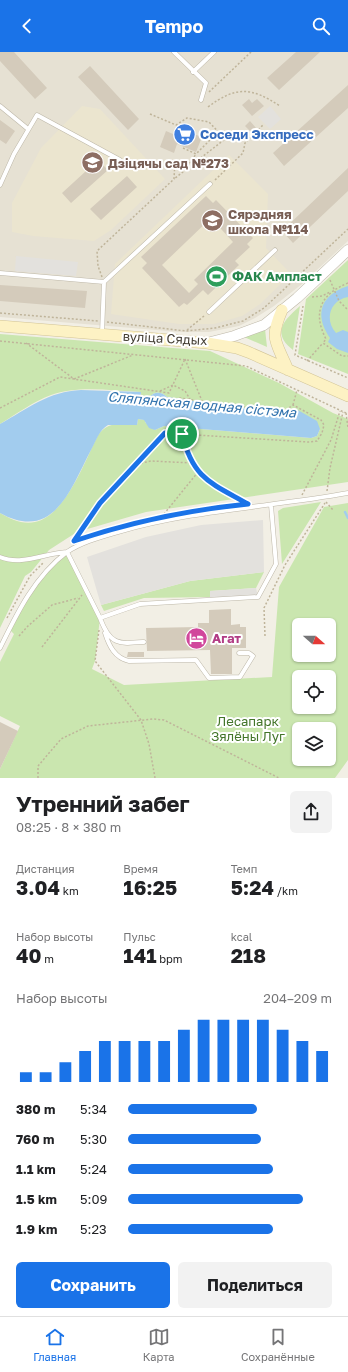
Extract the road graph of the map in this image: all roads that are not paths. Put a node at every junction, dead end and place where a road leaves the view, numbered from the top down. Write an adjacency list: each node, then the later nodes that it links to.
1 (174, 52): 3 (lane)
2 (214, 52): 3 (lane)
3 (193, 72): 4 (lane)
4 (201, 100)
5 (0, 106): 6 (lane)
6 (28, 129): 7 (lane); 9 (lane)
7 (120, 160)
8 (0, 171): 9 (lane)
9 (5, 174): 11 (lane)
10 (210, 184): 15 (lane)
11 (0, 185)
12 (275, 250): 17 (lane)
13 (348, 250): 16 (street, вуліца Сядых)
14 (0, 273): 15 (lane)
15 (104, 282): 19 (lane)
16 (282, 310): 20 (street, вуліца Сядых); 21 (main road)
17 (209, 312)
18 (0, 326): 19 (main road, вуліца Сядых)
19 (102, 334): 20 (main road, вуліца Сядых)
20 (207, 343): 21 (main road)
21 (288, 370): 22 (main road)
22 (348, 396)
23 (348, 493): 24 (lane)
24 (272, 505): 25 (lane); 27 (lane)
25 (68, 552): 26 (lane); 27 (lane); 30 (lane)
26 (0, 557)
27 (100, 618): 28 (lane)
28 (105, 633): 29 (lane); 31 (lane)
29 (144, 642)
30 (0, 648)
31 (239, 653)

